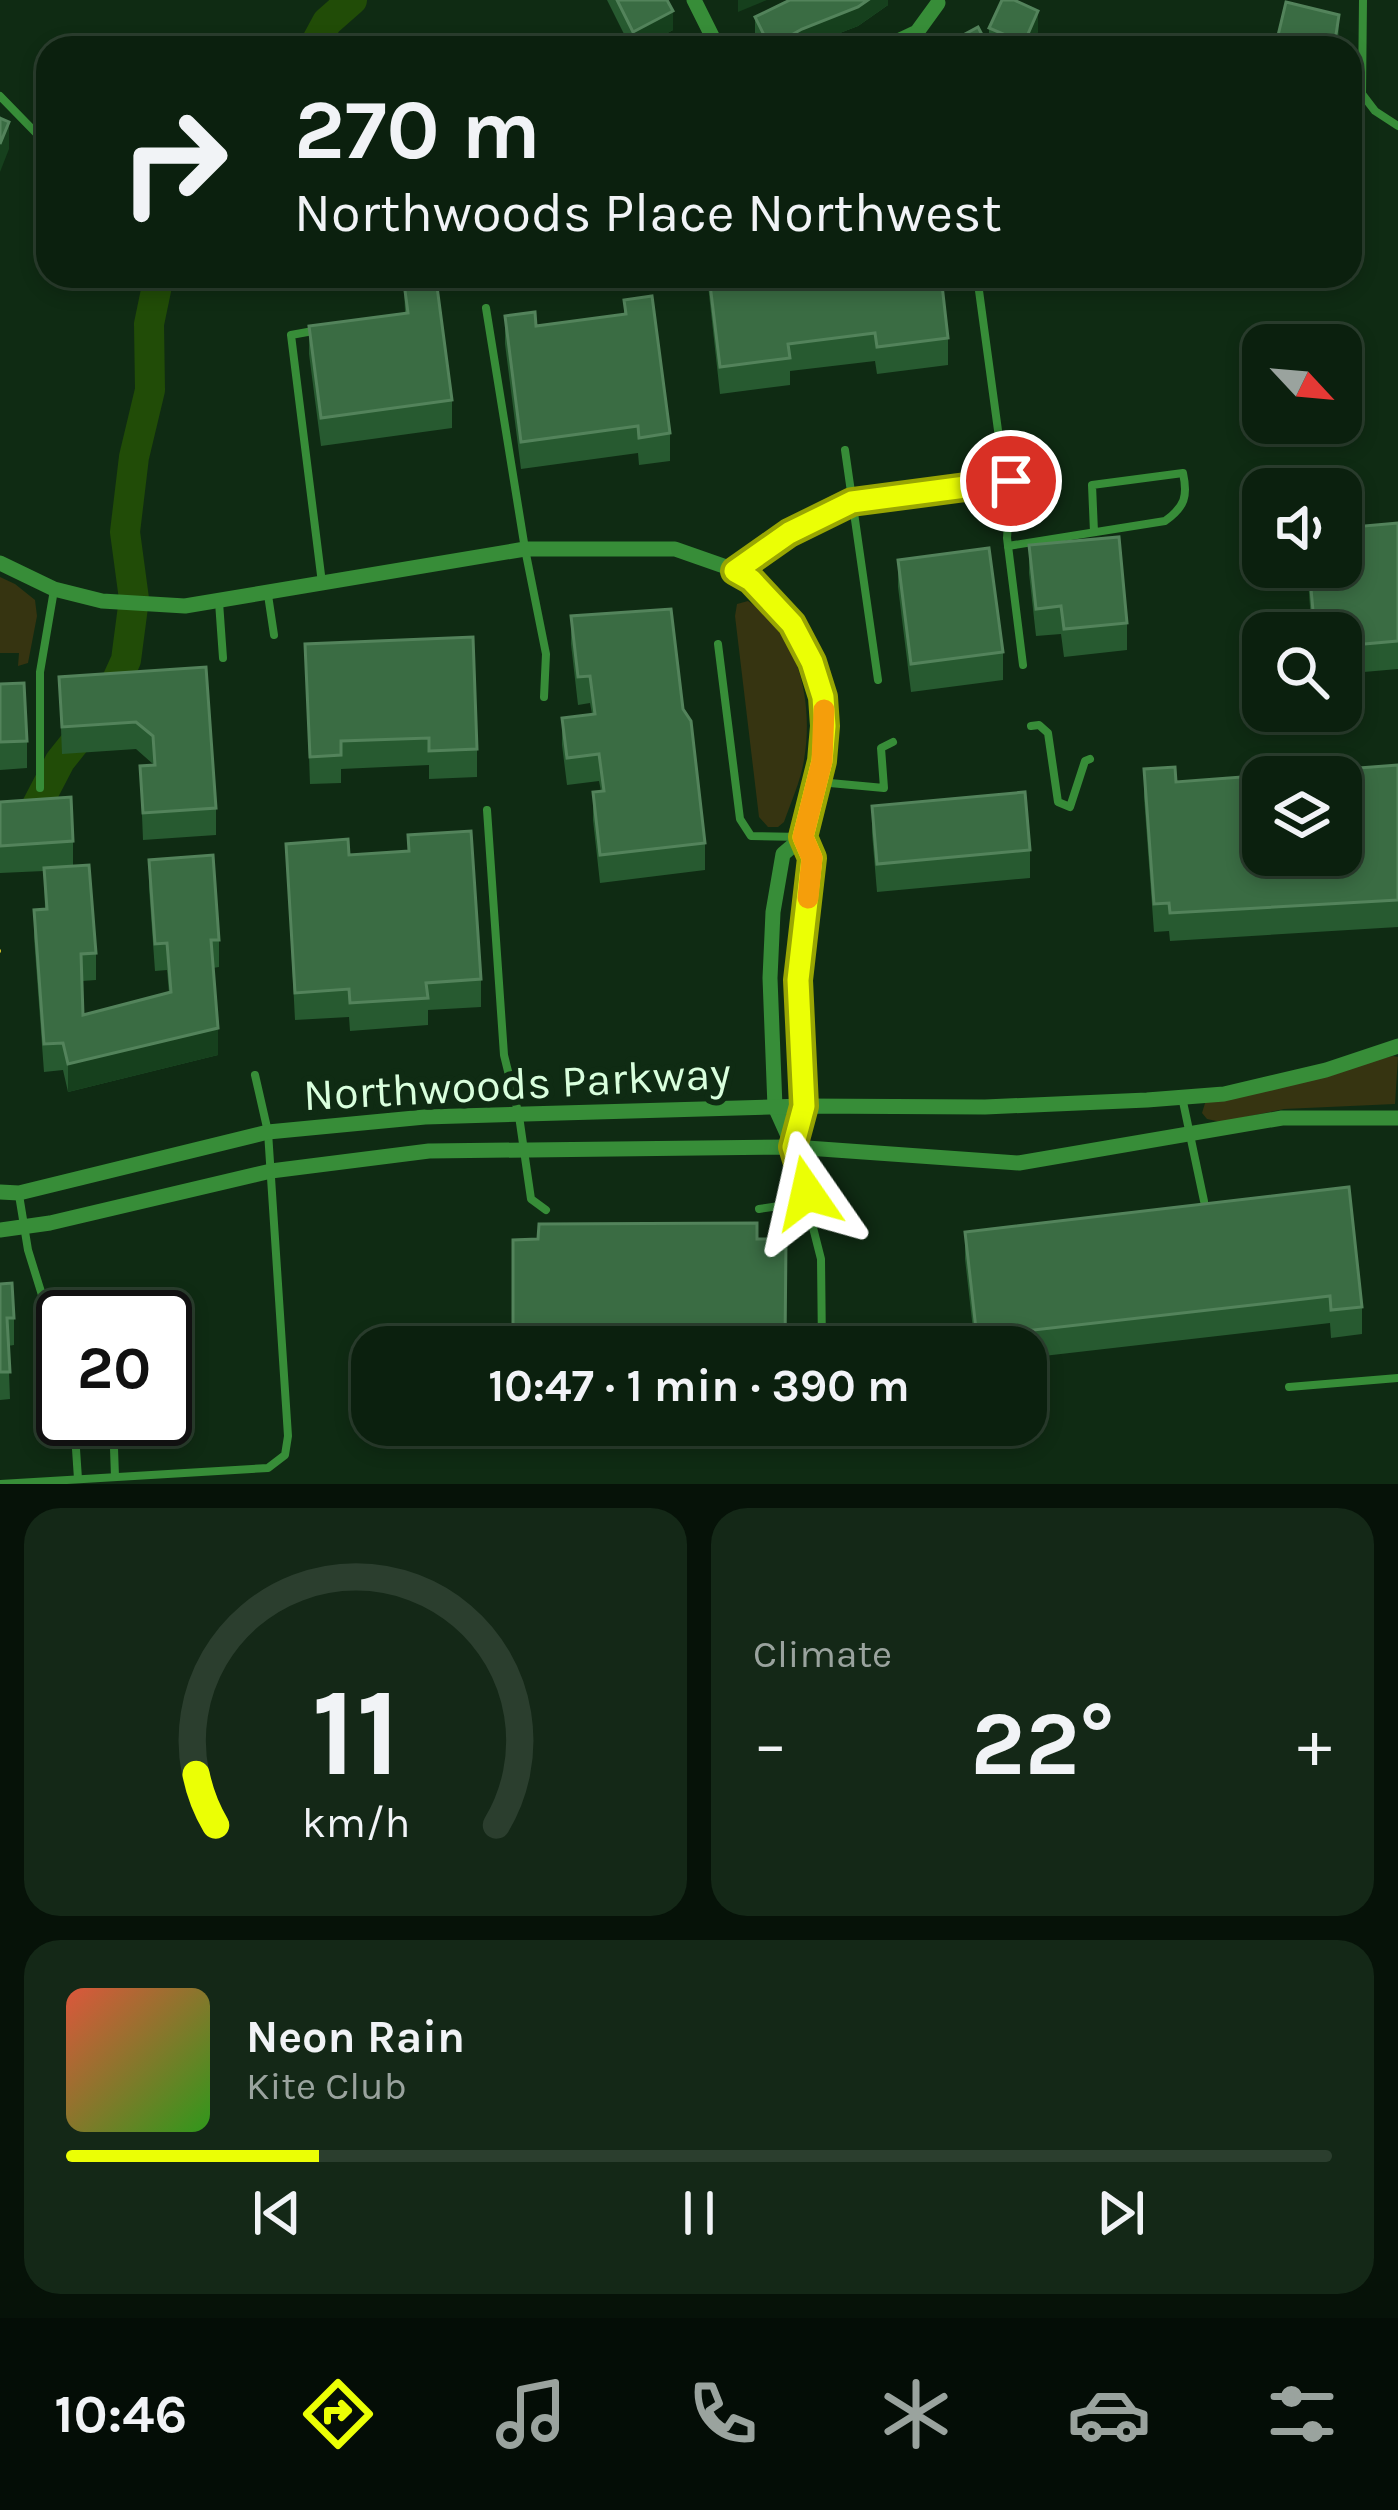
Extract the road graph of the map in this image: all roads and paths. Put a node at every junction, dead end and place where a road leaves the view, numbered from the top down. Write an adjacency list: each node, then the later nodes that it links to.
1 (694, 0): 4 (street)
2 (1363, 0): 7 (lane)
3 (938, 3): 5 (street)
4 (712, 36)
5 (909, 36)
6 (0, 96): 8 (lane)
7 (1398, 126)
8 (36, 133)
9 (979, 288): 13 (lane)
10 (486, 308): 17 (lane)
11 (329, 327): 20 (lane)
12 (845, 450): 14 (lane)
13 (1011, 481): 14 (street); 16 (lane)
14 (852, 502): 19 (street); 28 (lane)
15 (1094, 532): 15 (lane); 16 (lane)
16 (1008, 546): 27 (lane)
17 (525, 549): 19 (street); 20 (street); 29 (lane)
18 (0, 563): 21 (street)
19 (735, 571): 33 (street)
20 (322, 584): 22 (street)
21 (54, 589): 23 (street); 34 (lane)
22 (268, 593): 23 (street); 24 (lane)
23 (218, 601): 26 (lane)
24 (274, 635)
25 (718, 644): 36 (lane)
26 (223, 658)
27 (1023, 665)
28 (878, 680)
29 (544, 698)
30 (1031, 726): 32 (lane)
31 (892, 742): 33 (lane)
32 (1090, 760)
33 (817, 782): 36 (street)
34 (40, 788)
35 (487, 810): 42 (lane)
36 (803, 837): 40 (street); 41 (street)
37 (1398, 1046): 39 (street, Northwoods Parkway)
38 (255, 1075): 44 (lane)
39 (1182, 1097): 40 (street, Northwoods Parkway); 45 (lane)
40 (804, 1106): 41 (street, Northwoods Parkway); 46 (street)
41 (776, 1107): 42 (street, Northwoods Parkway); 46 (street)
42 (518, 1116): 44 (street, Northwoods Parkway); 47 (lane)
43 (1398, 1118): 45 (street, Northwoods Parkway)
44 (268, 1132): 48 (lane); 50 (street, Northwoods Parkway)
45 (1191, 1136): 46 (street, Northwoods Parkway); 52 (lane)
46 (793, 1147): 47 (street, Northwoods Parkway); 51 (lane)
47 (524, 1150): 48 (street, Northwoods Parkway); 54 (lane)
48 (272, 1171): 55 (street, Northwoods Parkway); 63 (lane)
49 (0, 1192): 50 (street, Northwoods Parkway)
50 (19, 1193): 55 (lane)
51 (807, 1193): 53 (lane); 58 (lane)
52 (1204, 1201)
53 (759, 1209)
54 (546, 1210)
55 (24, 1228): 56 (street, Northwoods Parkway); 57 (lane)
56 (0, 1230)
57 (41, 1290)
58 (822, 1326)
59 (1398, 1378): 60 (lane)
60 (1289, 1387)
61 (76, 1446): 64 (lane)
62 (114, 1446): 63 (lane)
63 (115, 1477): 64 (lane)
64 (78, 1479): 65 (lane)
65 (0, 1484)

